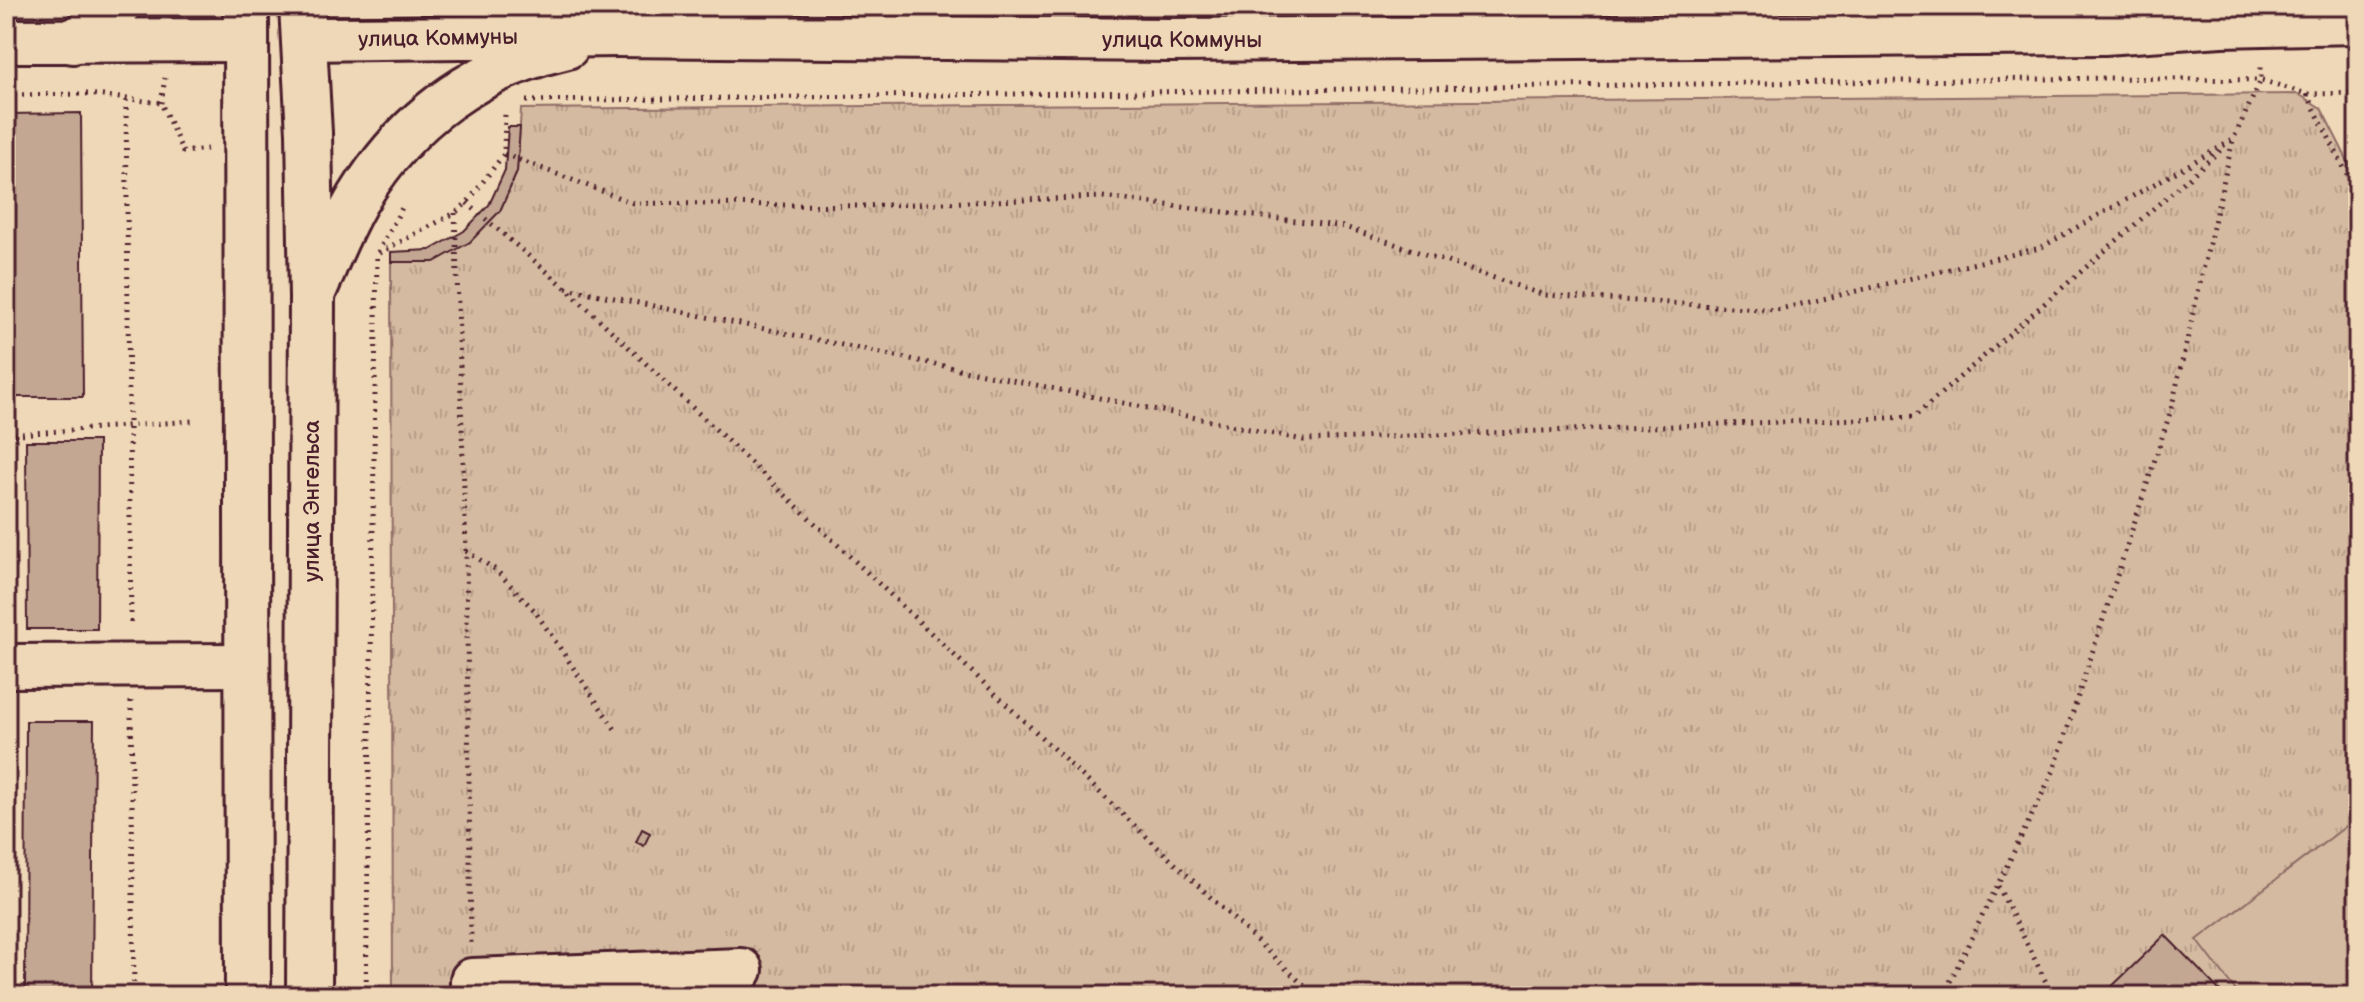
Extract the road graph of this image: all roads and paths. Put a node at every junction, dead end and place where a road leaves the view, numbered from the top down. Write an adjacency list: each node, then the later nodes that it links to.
1 (119, 6): 12 (street)
2 (2178, 16): 5 (street, улица Коммуны); 6 (street, улица Коммуны)
3 (675, 21): 4 (street, улица Коммуны); 10 (street, улица Коммуны)
4 (765, 21): 9 (street, улица Коммуны)
5 (1561, 21): 9 (street, улица Коммуны)
6 (2358, 22)
7 (246, 23): 8 (main road, улица Коммуны); 12 (street, улица Коммуны); 21 (main road)
8 (302, 23): 10 (street, улица Коммуны); 29 (main road, улица Энгельса)
9 (1169, 23)
10 (617, 35): 29 (street)
11 (6, 41): 12 (street, улица Коммуны)
12 (73, 42)
13 (2261, 80): 15 (path); 19 (path); 20 (path)
14 (2358, 93): 15 (path)
15 (2307, 94): 24 (path)
16 (6, 95): 17 (path)
17 (126, 100): 21 (path); 31 (path)
18 (505, 102): 22 (path)
19 (521, 102)
20 (2233, 140): 22 (path); 28 (path); 38 (path)
21 (245, 143): 35 (main road)
22 (504, 154): 25 (path)
23 (412, 191): 27 (path)
24 (2358, 196)
25 (467, 203): 26 (path); 28 (path)
26 (455, 213): 27 (path); 33 (path)
27 (377, 254): 44 (path)
28 (566, 288): 45 (path)
29 (312, 297): 43 (main road, улица Энгельса)
30 (192, 421): 31 (path)
31 (129, 425): 32 (path); 34 (path)
32 (6, 435)
33 (466, 551): 37 (path); 40 (path)
34 (131, 665): 35 (street); 36 (street); 41 (path)
35 (247, 665): 42 (main road)
36 (6, 666)
37 (617, 732)
38 (1998, 885): 46 (path); 47 (path)
39 (741, 970): 40 (street)
40 (472, 988)
41 (134, 996)
42 (248, 996)
43 (309, 996)
44 (366, 996)
45 (1315, 996)
46 (1943, 996)
47 (2053, 996)

